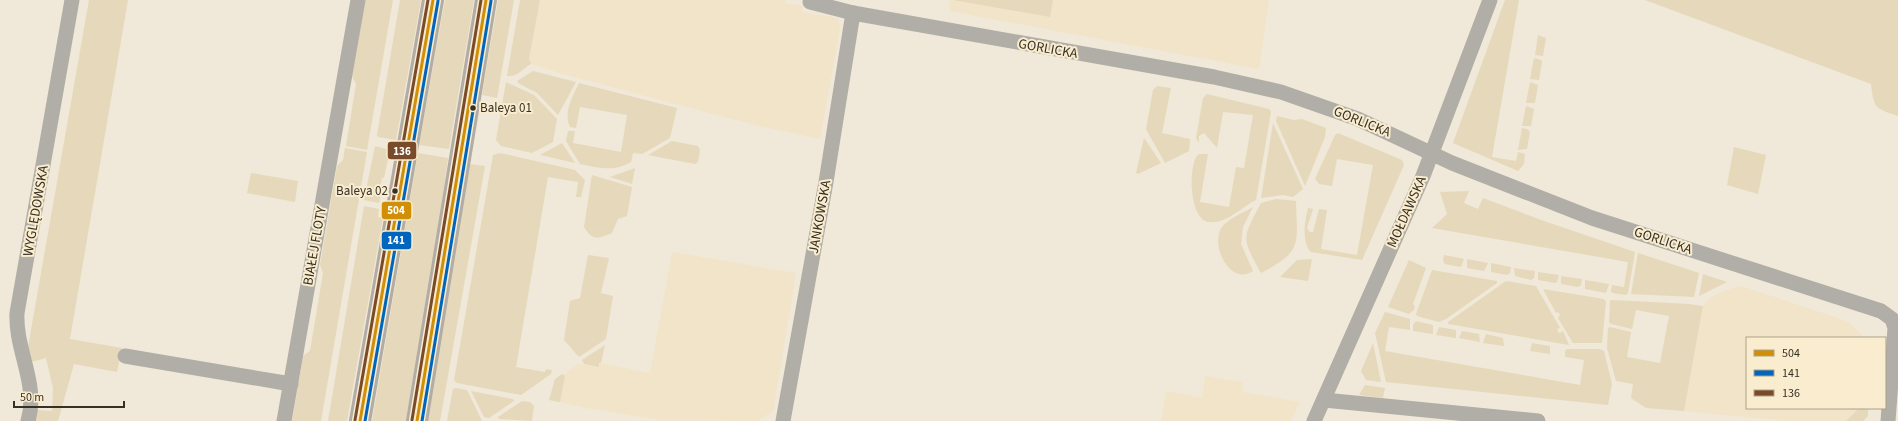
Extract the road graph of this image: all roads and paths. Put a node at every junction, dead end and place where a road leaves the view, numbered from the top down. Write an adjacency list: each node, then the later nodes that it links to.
1 (72, 0): 12 (street, WYGLĘDOWSKA)
2 (358, 0): 10 (street, BIAŁEJ FLOTY)
3 (433, 0): 14 (main road)
4 (486, 0): 15 (main road)
5 (1490, 0): 8 (street, MOŁDAWSKA)
6 (810, 2): 7 (street, GORLICKA)
7 (853, 13): 8 (street, GORLICKA); 16 (street, JANKOWSKA)
8 (1432, 152): 11 (street, MOŁDAWSKA); 19 (street, GORLICKA)
9 (125, 356): 10 (street)
10 (291, 384): 13 (street, BIAŁEJ FLOTY)
11 (1324, 400): 17 (street, MOŁDAWSKA); 18 (street)
12 (28, 421)
13 (284, 421)
14 (360, 421)
15 (416, 421)
16 (783, 421)
17 (1314, 421)
18 (1538, 421)
19 (1888, 421)

